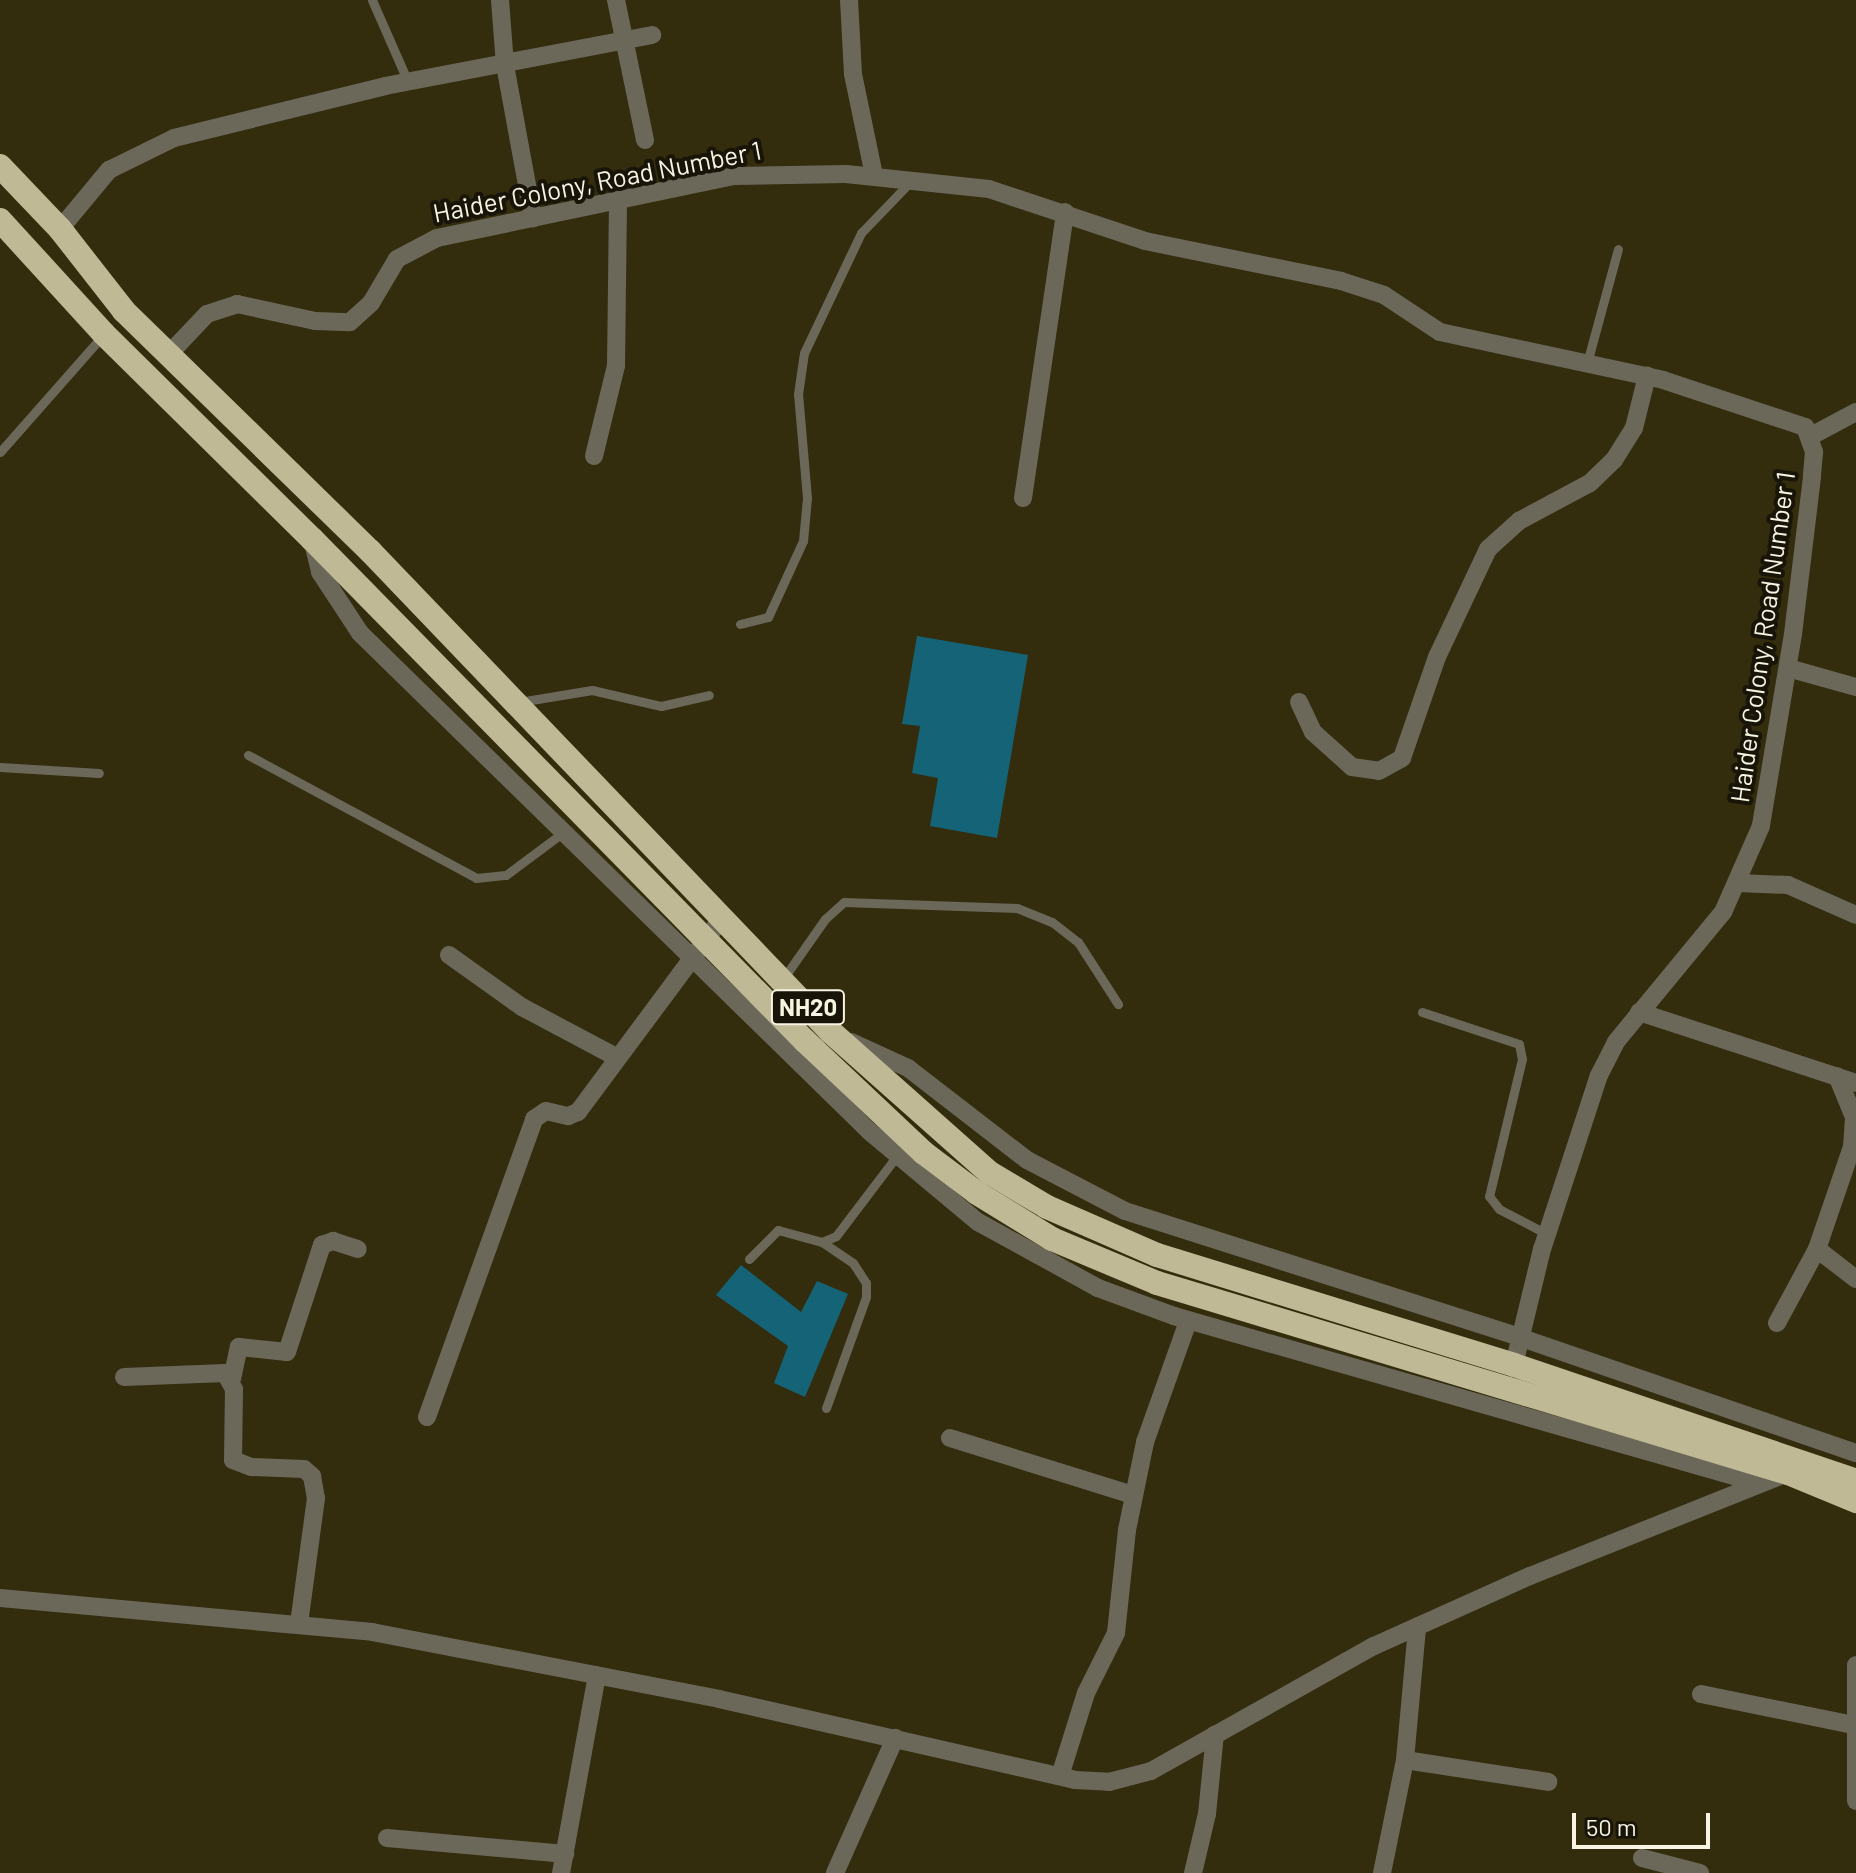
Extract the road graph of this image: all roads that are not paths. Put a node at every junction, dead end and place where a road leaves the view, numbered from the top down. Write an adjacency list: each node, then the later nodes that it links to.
1 (372, 0): 8 (lane)
2 (500, 0): 7 (street)
3 (616, 0): 6 (street)
4 (849, 0): 11 (street)
5 (652, 35): 6 (street)
6 (626, 41): 7 (street); 9 (street)
7 (505, 65): 8 (street); 15 (street)
8 (408, 82): 17 (street)
9 (645, 140)
10 (0, 166): 17 (highway, NH20)
11 (874, 175): 12 (street, Haider Colony, Road Number 1); 13 (street, Haider Colony, Road Number 1)
12 (914, 178): 14 (street, Haider Colony, Road Number 1); 29 (lane)
13 (618, 200): 15 (street, Haider Colony, Road Number 1); 26 (street)
14 (1065, 212): 21 (street, Haider Colony, Road Number 1); 27 (street)
15 (533, 218): 20 (street, Haider Colony, Road Number 1)
16 (0, 220): 19 (highway, NH20)
17 (60, 229): 20 (highway, NH20)
18 (1618, 249): 21 (lane)
19 (104, 334): 25 (lane); 28 (highway, NH20)
20 (169, 354): 34 (highway, NH20)
21 (1587, 363): 22 (street, Haider Colony, Road Number 1)
22 (1647, 376): 24 (street, Haider Colony, Road Number 1); 33 (street)
23 (1856, 412): 24 (street)
24 (1811, 436): 30 (street, Haider Colony, Road Number 1)
25 (0, 452)
26 (594, 456)
27 (1023, 498)
28 (312, 539): 38 (street); 42 (highway, NH20)
29 (740, 624)
30 (1788, 668): 31 (street); 39 (street, Haider Colony, Road Number 1)
31 (1856, 687)
32 (709, 695): 34 (lane)
33 (1299, 702)
34 (515, 703): 41 (highway, NH20)
35 (248, 755): 38 (lane)
36 (0, 767): 37 (lane)
37 (99, 773)
38 (561, 834): 44 (street)
39 (1737, 883): 40 (street); 48 (street, Haider Colony, Road Number 1)
40 (1856, 915)
41 (723, 917): 42 (street); 45 (highway, NH20)
42 (709, 938): 44 (street); 70 (highway, NH20)
43 (449, 955): 50 (street)
44 (694, 959): 50 (street); 53 (street)
45 (783, 980): 46 (lane); 49 (highway, NH20)
46 (1118, 1004)
47 (1422, 1012): 54 (lane)
48 (1639, 1012): 51 (street); 54 (street, Haider Colony, Road Number 1)
49 (831, 1032): 62 (street); 63 (highway, NH20)
50 (616, 1057): 67 (street)
51 (1837, 1076): 52 (street); 57 (street)
52 (1856, 1083)
53 (896, 1157): 55 (lane); 60 (street)
54 (1547, 1234): 62 (street, Haider Colony, Road Number 1)
55 (822, 1242): 58 (lane); 66 (lane)
56 (358, 1249): 65 (street)
57 (1817, 1249): 59 (street); 61 (street)
58 (749, 1259)
59 (1856, 1279)
60 (1188, 1321): 72 (street); 73 (street)
61 (1777, 1323)
62 (1519, 1337): 63 (street, Haider Colony, Road Number 1); 69 (street)
63 (1514, 1365): 71 (highway, NH20)
64 (124, 1377): 65 (street)
65 (232, 1379): 76 (street)
66 (826, 1408)
67 (427, 1417)
68 (950, 1438): 73 (street)
69 (1856, 1453)
70 (1788, 1473): 72 (street); 74 (highway, NH20)
71 (1856, 1481)
72 (1758, 1483): 77 (street)
73 (1133, 1495): 85 (street)
74 (1856, 1501)
75 (0, 1598): 76 (street)
76 (299, 1624): 79 (street)
77 (1417, 1627): 82 (street); 84 (street)
78 (1856, 1665): 81 (street)
79 (597, 1675): 83 (street); 89 (street)
80 (1701, 1694): 81 (street)
81 (1854, 1733): 87 (street)
82 (1215, 1734): 85 (street); 93 (street)
83 (895, 1738): 85 (street); 92 (street)
84 (1405, 1760): 86 (street); 94 (street)
85 (1060, 1776)
86 (1548, 1782)
87 (1856, 1801)
88 (387, 1838): 89 (street)
89 (565, 1854): 91 (street)
90 (1642, 1858): 95 (street)
91 (561, 1873)
92 (835, 1873)
93 (1193, 1873)
94 (1382, 1873)
95 (1700, 1873)

